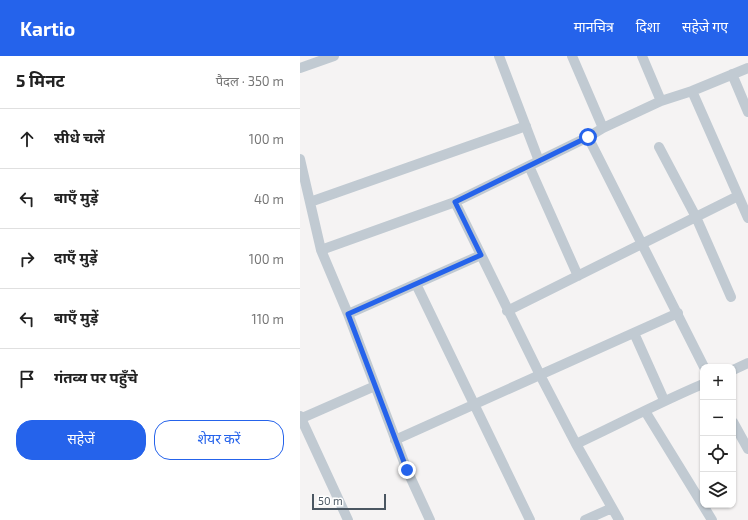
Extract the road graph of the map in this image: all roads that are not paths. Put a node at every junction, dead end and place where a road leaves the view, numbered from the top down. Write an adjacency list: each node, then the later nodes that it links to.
1 (334, 56): 5 (street)
2 (499, 56): 11 (street)
3 (572, 56): 12 (street)
4 (643, 56): 9 (street)
5 (300, 68)
6 (748, 68): 7 (street)
7 (732, 74): 8 (street); 10 (street)
8 (692, 91): 9 (street); 18 (street)
9 (661, 101): 12 (street)
10 (748, 112)
11 (526, 126): 16 (street); 19 (street)
12 (603, 128): 13 (street)
13 (588, 137): 16 (street); 23 (street)
14 (659, 147): 21 (street)
15 (300, 159): 19 (street)
16 (539, 161): 17 (street)
17 (529, 166): 20 (street); 26 (street)
18 (738, 196): 21 (street); 22 (street)
19 (310, 202): 24 (street)
20 (455, 202): 24 (street); 25 (street)
21 (696, 217): 23 (street); 28 (street)
22 (748, 218)
23 (642, 244): 26 (street); 30 (street)
24 (321, 250): 31 (street)
25 (481, 255): 27 (street); 29 (street)
26 (578, 276): 29 (street)
27 (416, 284): 31 (street); 40 (street)
28 (731, 297)
29 (507, 311): 36 (street)
30 (678, 313): 32 (street); 34 (street)
31 (348, 314): 38 (street)
32 (634, 333): 36 (street); 39 (street)
33 (748, 363): 35 (street)
34 (703, 364)
35 (736, 369)
36 (540, 375): 40 (street); 45 (street)
37 (700, 385): 39 (street)
38 (374, 386): 42 (street); 44 (street)
39 (664, 400): 41 (street)
40 (474, 404): 44 (street); 50 (street)
41 (645, 411): 45 (street); 53 (street)
42 (300, 418): 48 (street)
43 (736, 428): 46 (street)
44 (395, 440): 49 (street)
45 (576, 444): 47 (street)
46 (748, 450)
47 (612, 508): 51 (street); 52 (street)
48 (348, 520)
49 (430, 520)
50 (530, 520)
51 (585, 520)
52 (619, 520)
53 (712, 520)

